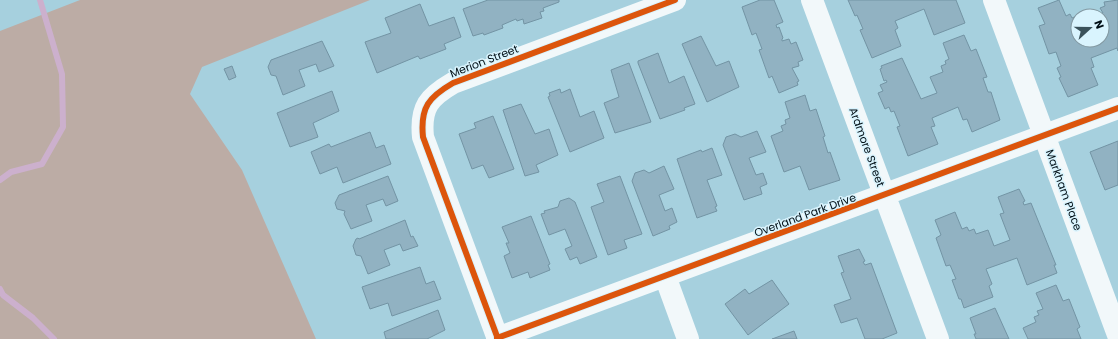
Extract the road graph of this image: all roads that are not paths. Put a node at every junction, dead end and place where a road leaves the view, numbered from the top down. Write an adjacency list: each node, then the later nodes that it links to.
1 (675, 0): 9 (street, Merion Street)
2 (812, 0): 6 (street, Ardmore Street)
3 (994, 0): 5 (street, Markham Place)
4 (1118, 108): 5 (street, Overland Park Drive)
5 (1044, 135): 6 (street, Overland Park Drive); 8 (street, Markham Place)
6 (885, 196): 7 (street, Overland Park Drive); 11 (street, Ardmore Street)
7 (665, 276): 9 (street, Overland Park Drive); 10 (street)
8 (1118, 335)
9 (498, 339)
10 (688, 339)
11 (938, 339)

